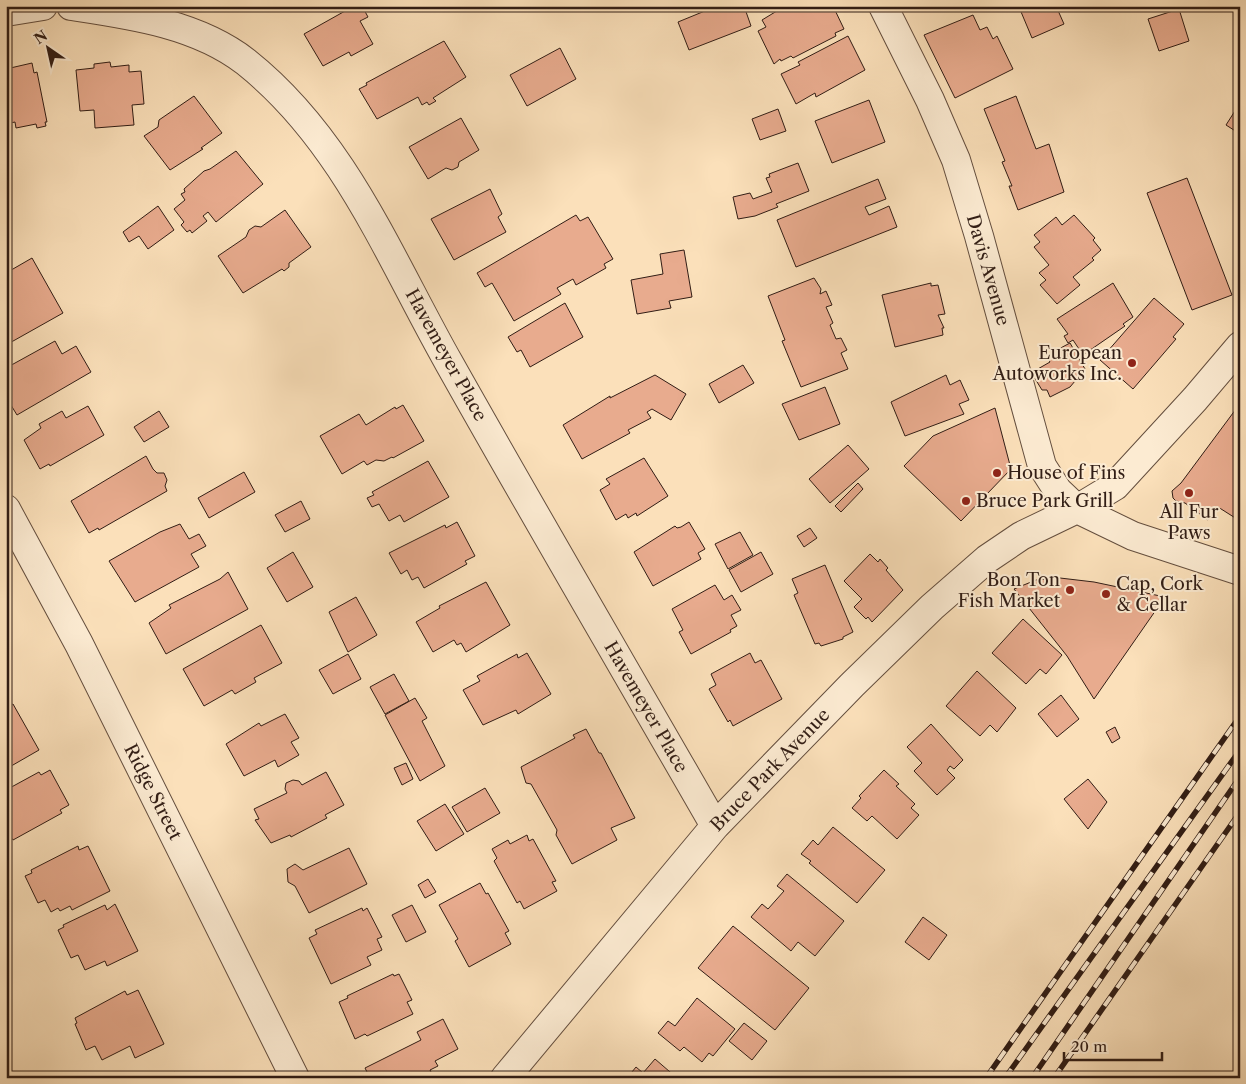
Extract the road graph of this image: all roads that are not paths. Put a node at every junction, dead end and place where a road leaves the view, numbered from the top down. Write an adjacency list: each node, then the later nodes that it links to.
1 (43, 6): 4 (street)
2 (72, 6): 9 (street, Havemeyer Place)
3 (883, 6): 7 (street, Davis Avenue)
4 (6, 12)
5 (1240, 346): 7 (street, Bruce Park Avenue)
6 (6, 509): 10 (street, Ridge Street)
7 (1077, 509): 8 (street, Davis Avenue); 9 (street, Bruce Park Avenue)
8 (1240, 571)
9 (715, 826): 11 (street, Bruce Park Avenue)
10 (295, 1078)
11 (505, 1078)

